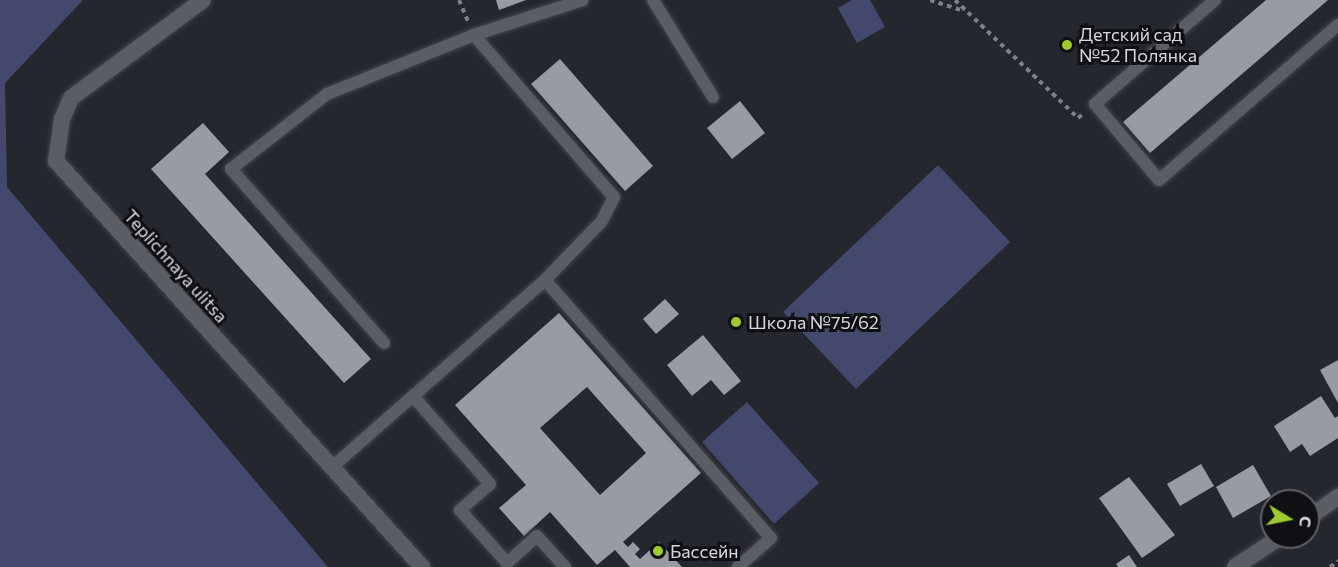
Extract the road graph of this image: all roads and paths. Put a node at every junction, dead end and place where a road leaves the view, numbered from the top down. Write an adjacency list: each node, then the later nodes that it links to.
1 (203, 0): 16 (street, Teplichnaya ulitsa)
2 (459, 0): 10 (path)
3 (583, 0): 10 (lane)
4 (653, 0): 11 (lane)
5 (930, 0): 8 (path)
6 (956, 0): 8 (path)
7 (1215, 0): 12 (lane)
8 (968, 12): 12 (path)
9 (1338, 24): 12 (lane)
10 (474, 35): 13 (lane); 14 (lane)
11 (713, 97)
12 (1095, 104)
13 (544, 280): 15 (lane); 23 (lane)
14 (384, 343)
15 (412, 396): 16 (lane); 22 (lane)
16 (331, 468): 21 (street, Teplichnaya ulitsa)
17 (1338, 497): 18 (street)
18 (1320, 510)
19 (1262, 549): 24 (street)
20 (1338, 561): 25 (path)
21 (422, 567)
22 (565, 567)
23 (738, 567)
24 (1236, 567)
25 (1330, 567)

